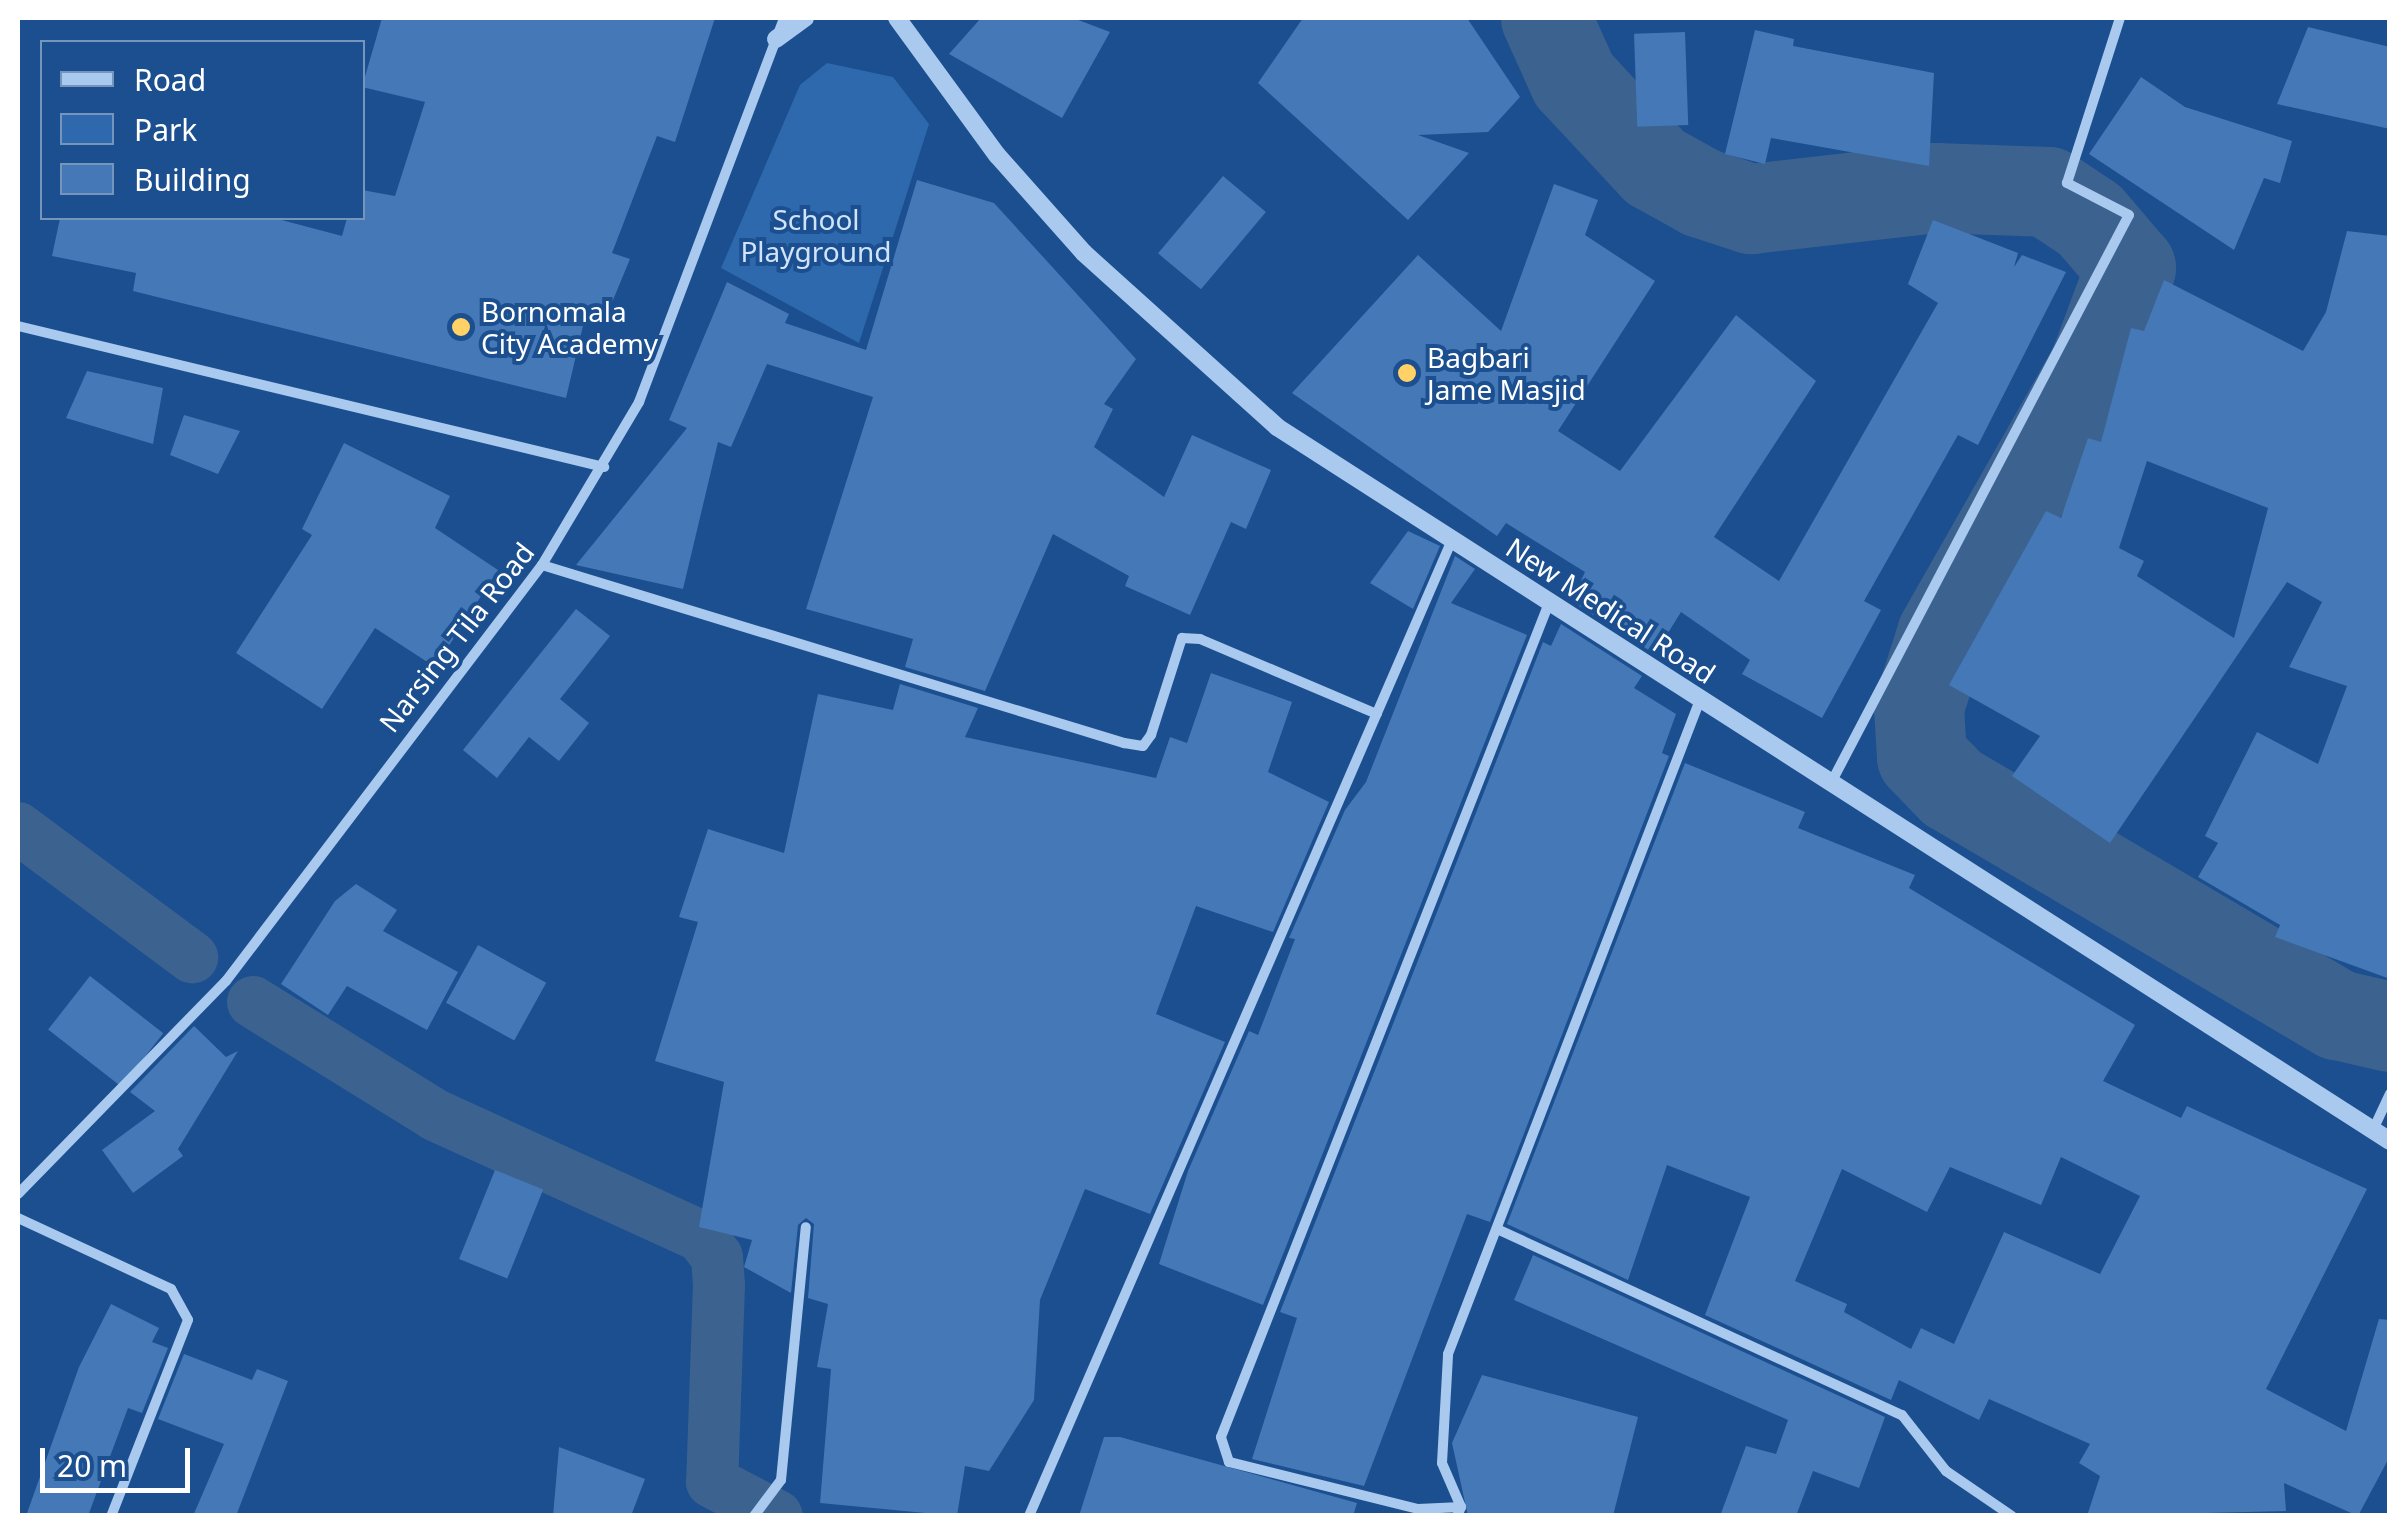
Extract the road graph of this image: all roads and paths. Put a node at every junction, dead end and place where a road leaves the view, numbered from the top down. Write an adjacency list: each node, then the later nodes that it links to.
1 (784, 18): 5 (street, Narsing Tila Road)
2 (805, 18): 5 (street)
3 (2120, 18): 13 (street)
4 (895, 20): 8 (street, New Medical Road)
5 (776, 39): 7 (street, Narsing Tila Road)
6 (18, 326): 7 (street)
7 (604, 468): 9 (street, Narsing Tila Road)
8 (1452, 540): 10 (street, New Medical Road); 12 (street)
9 (542, 565): 12 (street); 17 (street, Narsing Tila Road)
10 (1548, 602): 11 (street, New Medical Road); 21 (street)
11 (1700, 700): 13 (street, New Medical Road); 20 (street)
12 (1377, 714): 24 (street)
13 (1830, 784): 15 (street, New Medical Road)
14 (2390, 1094): 15 (street)
15 (2372, 1130): 16 (street, New Medical Road)
16 (2390, 1141)
17 (18, 1194)
18 (18, 1218): 22 (street)
19 (806, 1227): 23 (street)
20 (1497, 1230): 21 (street); 25 (street)
21 (1459, 1511)
22 (110, 1516)
23 (754, 1516)
24 (1028, 1516)
25 (2012, 1516)

